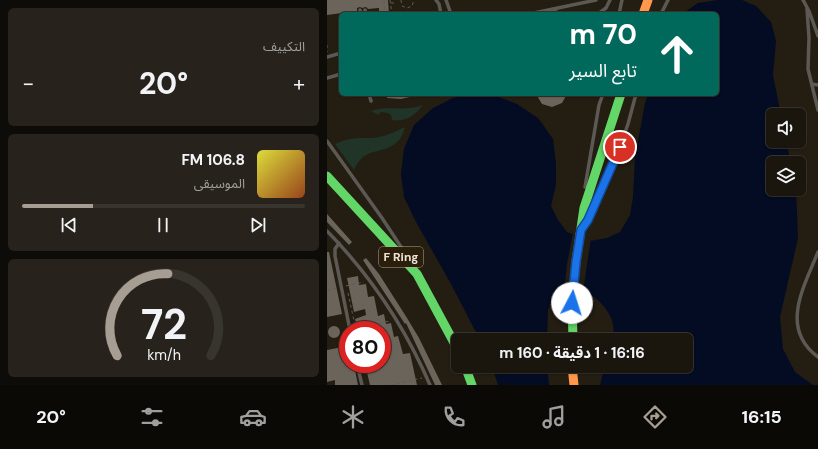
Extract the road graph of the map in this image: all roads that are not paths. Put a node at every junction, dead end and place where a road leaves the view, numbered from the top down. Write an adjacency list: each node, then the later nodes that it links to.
1 (436, 0): 11 (lane)
2 (446, 0): 12 (lane)
3 (596, 0): 10 (lane)
4 (610, 0): 15 (lane)
5 (622, 0): 16 (lane)
6 (647, 0): 17 (highway)
7 (668, 0): 18 (lane)
8 (803, 0): 9 (lane)
9 (807, 8): 19 (lane); 24 (lane)
10 (551, 9): 13 (lane); 14 (lane)
11 (441, 12)
12 (450, 12)
13 (538, 12)
14 (557, 12)
15 (601, 12)
16 (619, 12)
17 (644, 12)
18 (662, 12)
19 (818, 36)
20 (339, 54): 21 (lane)
21 (327, 56)
22 (339, 75): 23 (lane)
23 (327, 78)
24 (812, 84): 25 (lane); 33 (lane)
25 (818, 85)
26 (370, 96): 31 (lane)
27 (599, 96): 32 (lane)
28 (602, 96): 32 (lane)
29 (620, 96): 36 (highway)
30 (635, 96): 38 (lane)
31 (371, 101)
32 (599, 105): 36 (lane)
33 (818, 110)
34 (327, 141): 41 (lane)
35 (327, 176): 41 (highway, F Ring)
36 (584, 208): 38 (highway)
37 (327, 230): 39 (lane)
38 (581, 234): 43 (highway)
39 (339, 243): 42 (lane); 52 (lane)
40 (818, 252): 45 (lane)
41 (417, 274): 44 (highway, F Ring)
42 (348, 321)
43 (573, 333)
44 (451, 336)
45 (810, 350): 46 (lane); 47 (lane)
46 (818, 352)
47 (818, 357)
48 (359, 373): 51 (lane)
49 (468, 373): 53 (highway)
50 (573, 373): 54 (highway)
51 (362, 385)
52 (430, 385)
53 (472, 385)
54 (574, 385)

